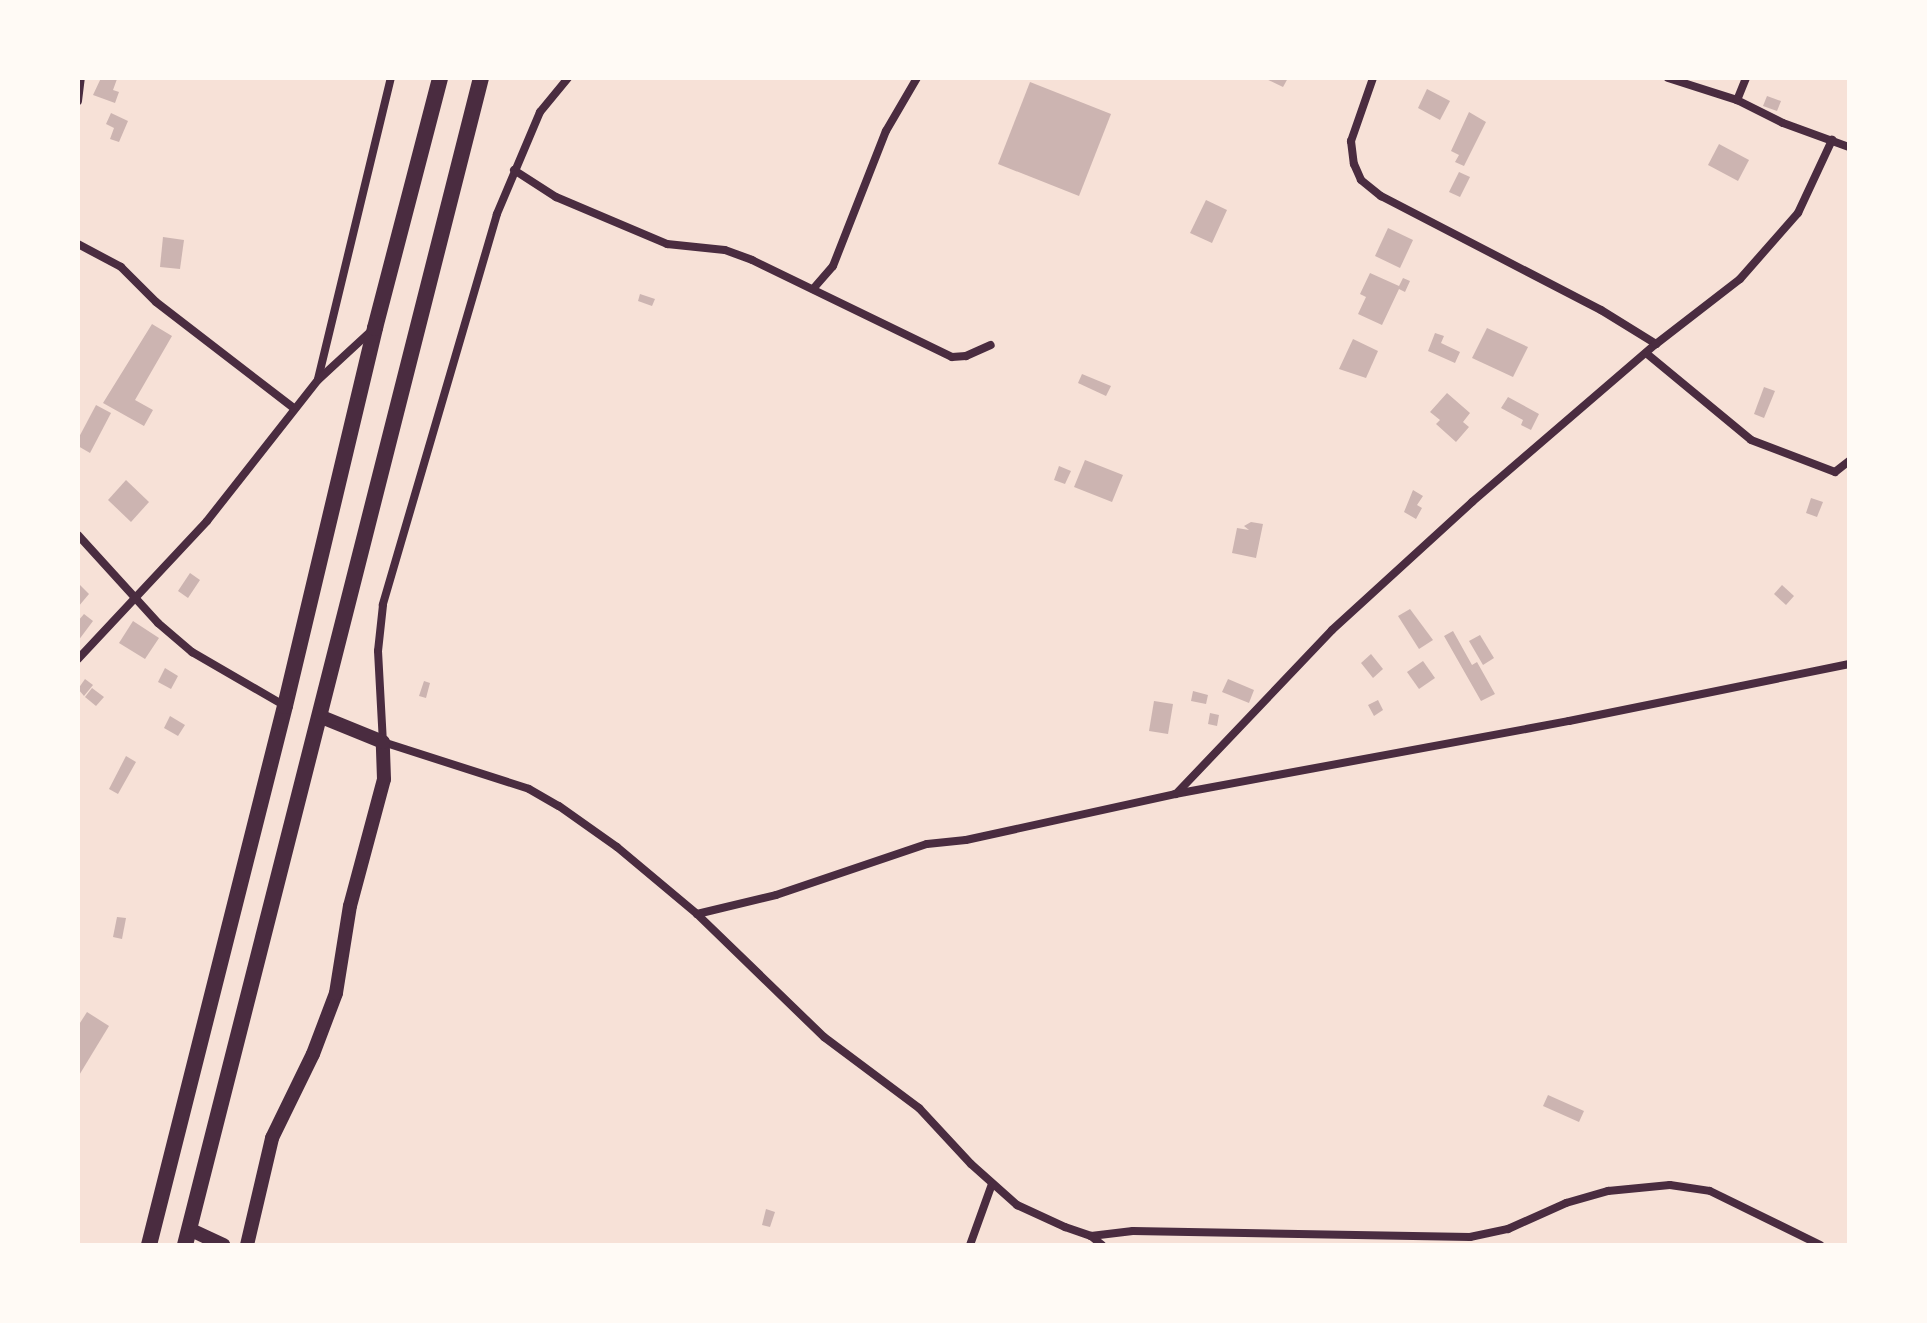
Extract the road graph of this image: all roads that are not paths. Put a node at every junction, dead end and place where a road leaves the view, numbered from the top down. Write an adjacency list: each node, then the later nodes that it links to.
1 (81, 78): 11 (street)
2 (391, 78): 21 (street)
3 (440, 78): 17 (main road)
4 (481, 78): 29 (main road)
5 (917, 78): 16 (street)
6 (1373, 78): 18 (street)
7 (1668, 78): 10 (street)
8 (1746, 78): 10 (street)
9 (564, 80): 14 (street)
10 (1737, 100): 12 (street)
11 (78, 101)
12 (1832, 140): 13 (street); 18 (street)
13 (1849, 147)
14 (514, 170): 16 (street); 30 (street)
15 (78, 244): 22 (street)
16 (813, 289): 19 (street)
17 (375, 328): 21 (street); 28 (main road)
18 (1656, 344): 20 (street)
19 (991, 345)
20 (1646, 353): 23 (street); 31 (street)
21 (318, 380): 22 (street)
22 (295, 409): 25 (street)
23 (1849, 461)
24 (78, 535): 25 (street)
25 (136, 598): 26 (street); 28 (street)
26 (78, 659)
27 (1849, 664): 31 (street)
28 (285, 706): 36 (main road)
29 (319, 716): 30 (street); 35 (main road)
30 (383, 742): 32 (street); 38 (street)
31 (1175, 794): 32 (street)
32 (697, 914): 33 (street)
33 (992, 1184): 34 (street); 39 (street)
34 (1091, 1236): 40 (street); 41 (street)
35 (187, 1237): 37 (street)
36 (149, 1245)
37 (224, 1245)
38 (247, 1245)
39 (970, 1245)
40 (1102, 1245)
41 (1820, 1245)

